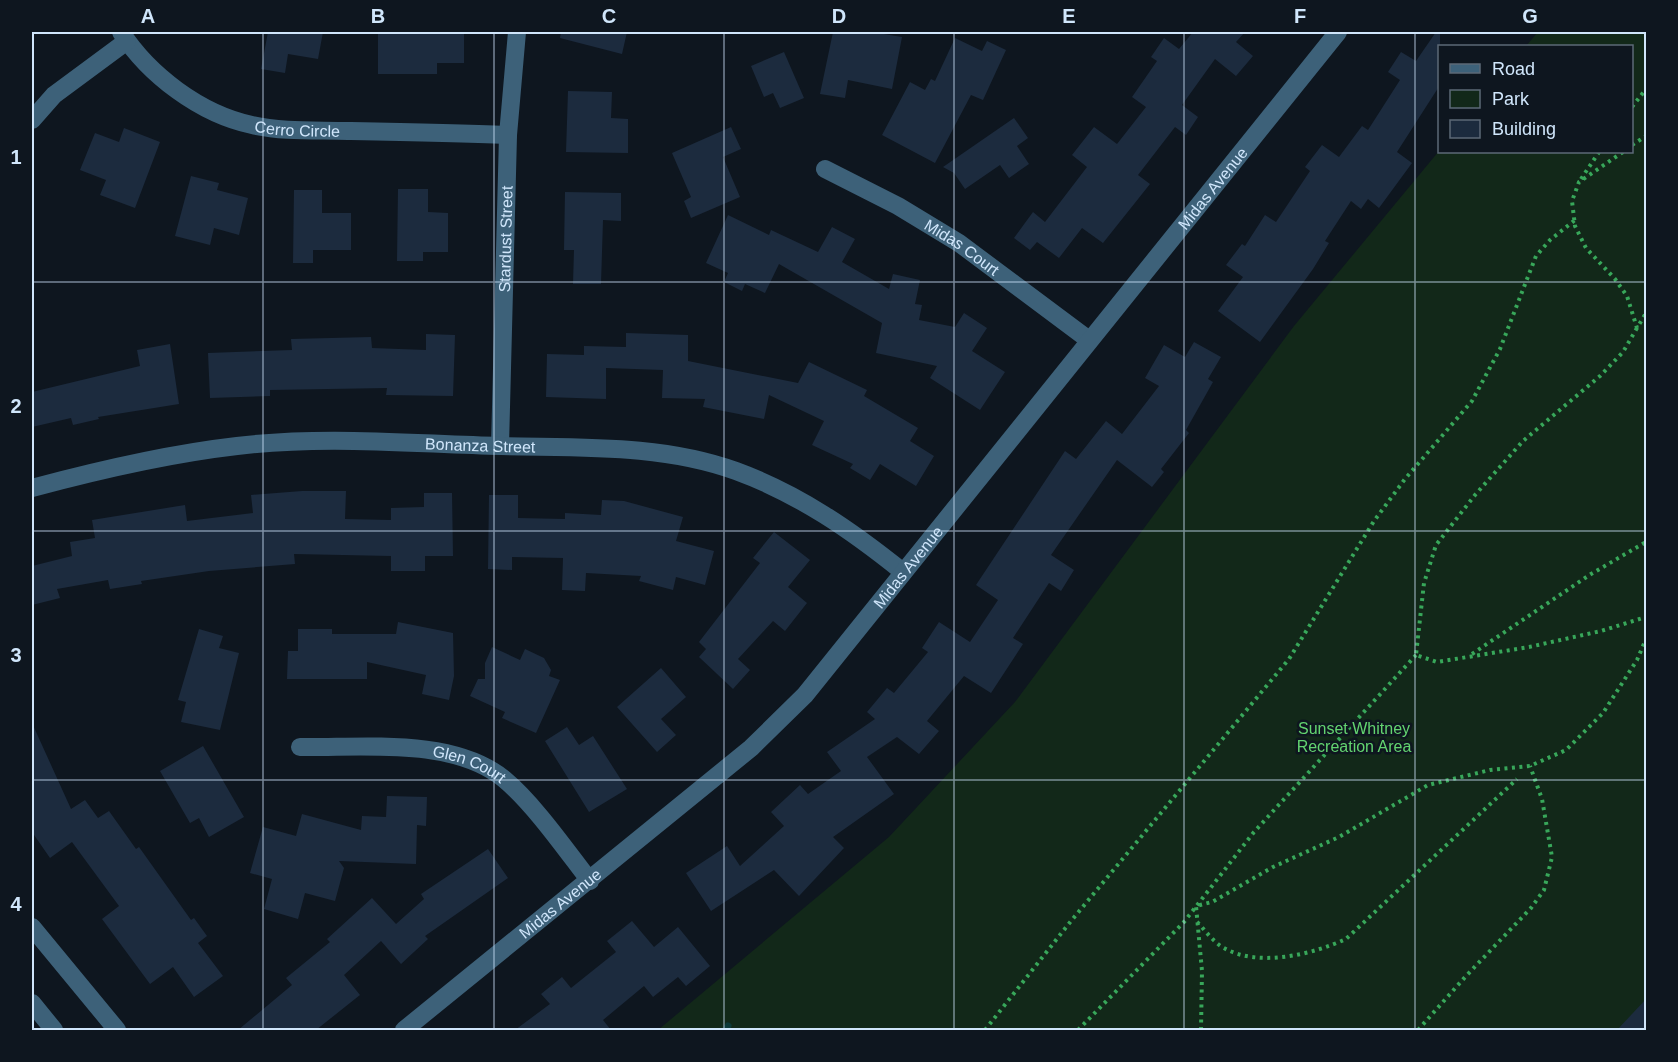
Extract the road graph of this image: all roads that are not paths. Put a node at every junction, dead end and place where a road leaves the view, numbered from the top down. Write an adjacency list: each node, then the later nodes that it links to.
1 (517, 32): 5 (street, Stardust Street)
2 (1338, 32): 7 (street, Midas Avenue)
3 (124, 36): 4 (street); 5 (street, Cerro Circle)
4 (32, 120)
5 (508, 135): 8 (street, Stardust Street)
6 (825, 169): 7 (street, Midas Court)
7 (1089, 340): 10 (street, Midas Avenue)
8 (500, 446): 9 (street, Bonanza Street); 10 (street, Bonanza Street)
9 (32, 488)
10 (903, 572): 12 (street, Midas Avenue)
11 (300, 747): 12 (street, Glen Court)
12 (590, 880): 17 (street, Midas Avenue)
13 (32, 927): 16 (street)
14 (32, 1003): 15 (street)
15 (54, 1030)
16 (117, 1030)
17 (404, 1030)

